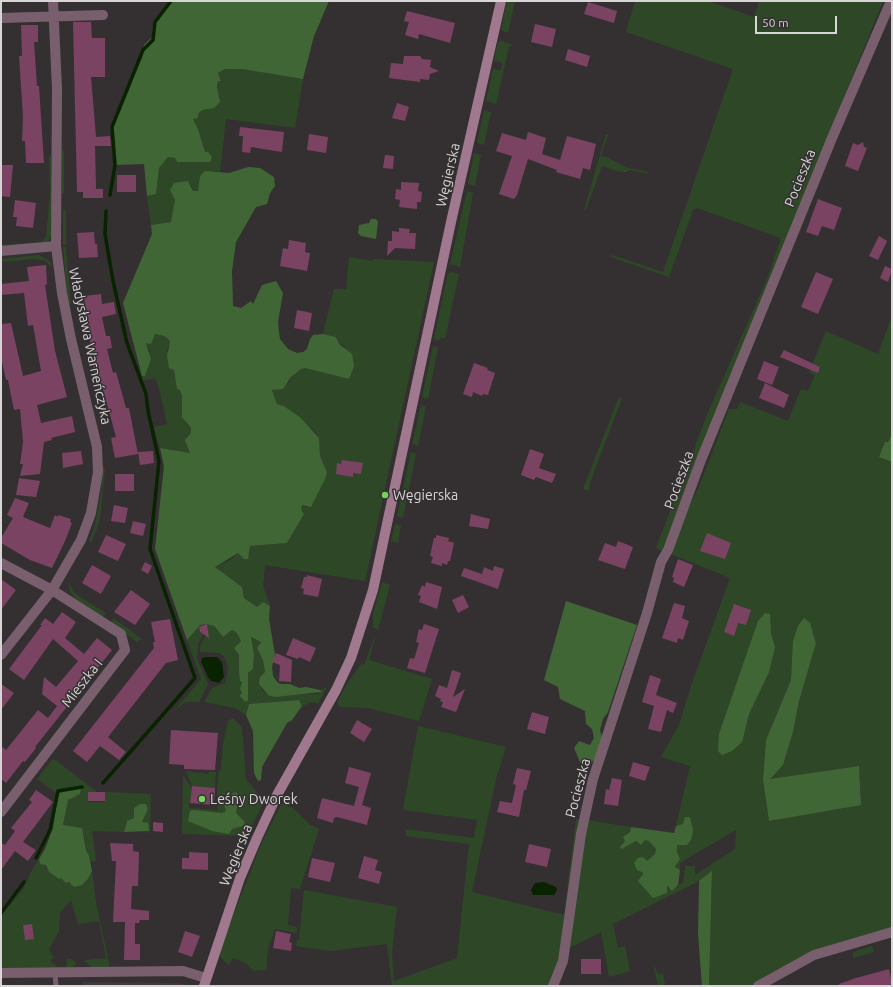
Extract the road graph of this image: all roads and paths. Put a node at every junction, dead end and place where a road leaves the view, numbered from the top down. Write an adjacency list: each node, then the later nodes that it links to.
1 (53, 1): 5 (street, Władysława Warneńczyka)
2 (501, 1): 16 (main road, Węgierska)
3 (891, 1): 18 (street, Pocieszka)
4 (103, 15): 5 (street)
5 (54, 16): 6 (street); 7 (street, Władysława Warneńczyka)
6 (1, 18)
7 (56, 246): 8 (street); 10 (street, Władysława Warneńczyka)
8 (1, 251)
9 (1, 562): 10 (street)
10 (52, 590): 11 (street, Władysława Warneńczyka); 12 (street, Mieszka I)
11 (1, 655)
12 (1, 812)
13 (892, 932): 19 (street)
14 (1, 973): 15 (street)
15 (55, 973): 16 (street); 17 (lane)
16 (205, 982)
17 (56, 986)
18 (553, 986)
19 (758, 986)

